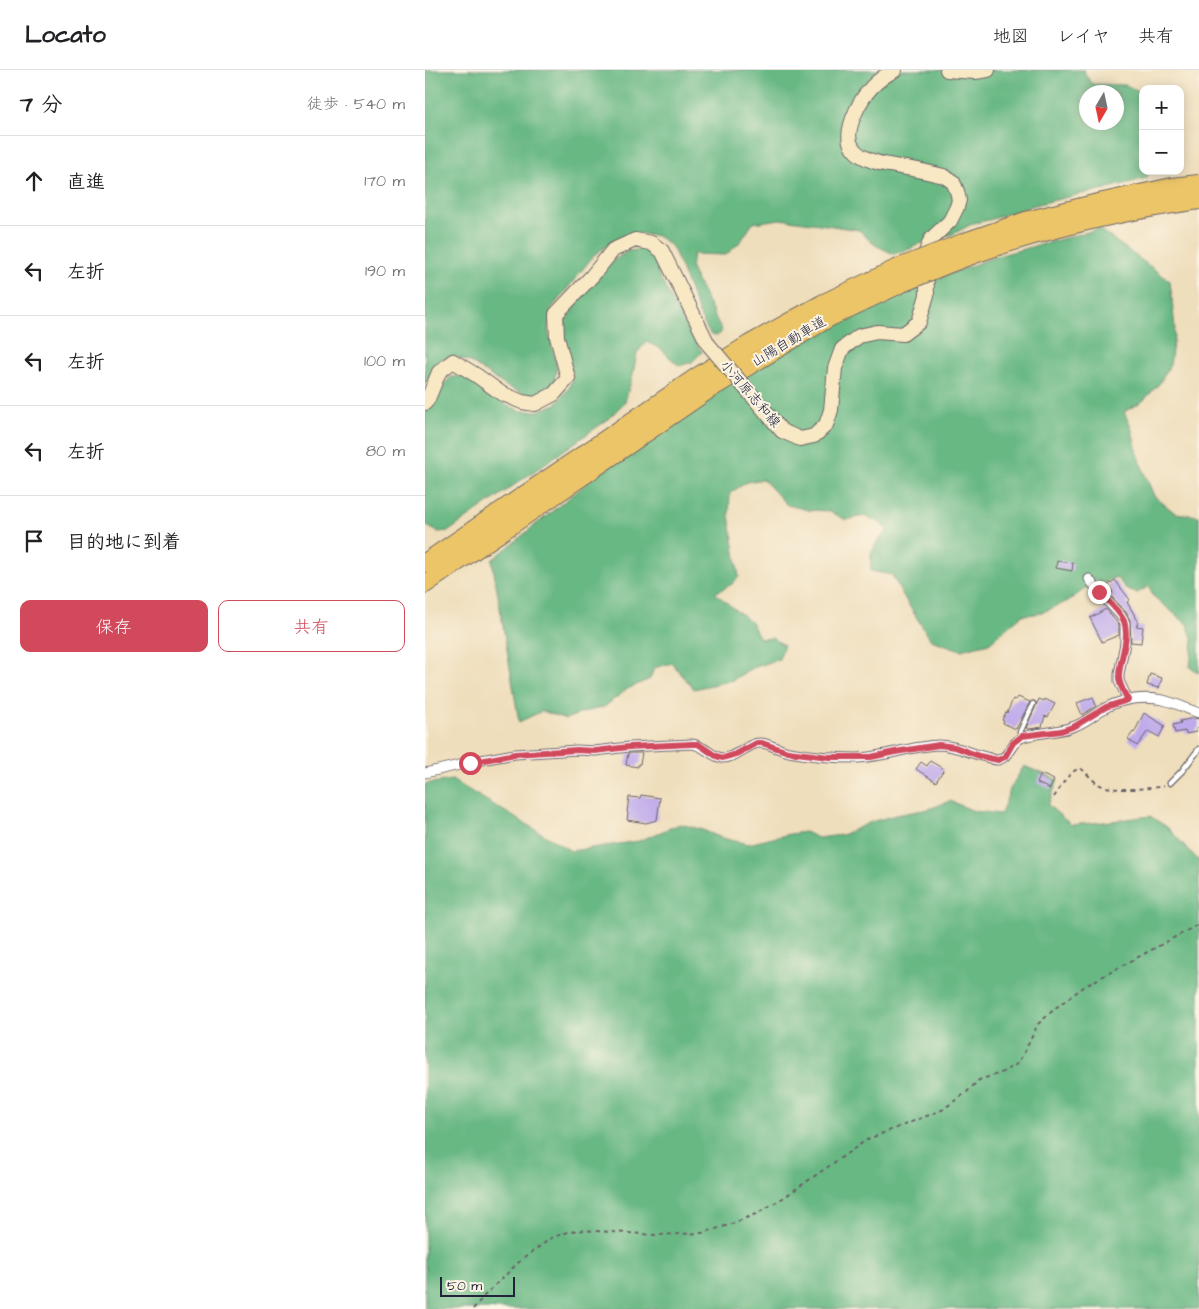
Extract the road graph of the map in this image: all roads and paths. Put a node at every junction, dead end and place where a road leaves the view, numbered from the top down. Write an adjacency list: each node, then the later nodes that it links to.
1 (895, 70): 7 (main road, 小河原志和線, bridge)
2 (947, 70): 3 (main road)
3 (988, 70)
4 (1199, 184): 6 (highway, 山陽自動車道, bridge)
5 (1199, 200): 6 (highway, 山陽自動車道, bridge)
6 (899, 276): 8 (highway, 山陽自動車道); 10 (highway, 山陽自動車道)
7 (425, 402)
8 (425, 563)
9 (1089, 579): 11 (street)
10 (425, 584)
11 (1128, 700): 13 (street); 14 (street)
12 (1033, 704): 14 (lane)
13 (1199, 712)
14 (1022, 736): 16 (street)
15 (1199, 749): 17 (lane)
16 (425, 772)
17 (1170, 783): 18 (path)
18 (1055, 797)
19 (1199, 924): 20 (path)
20 (473, 1309)

